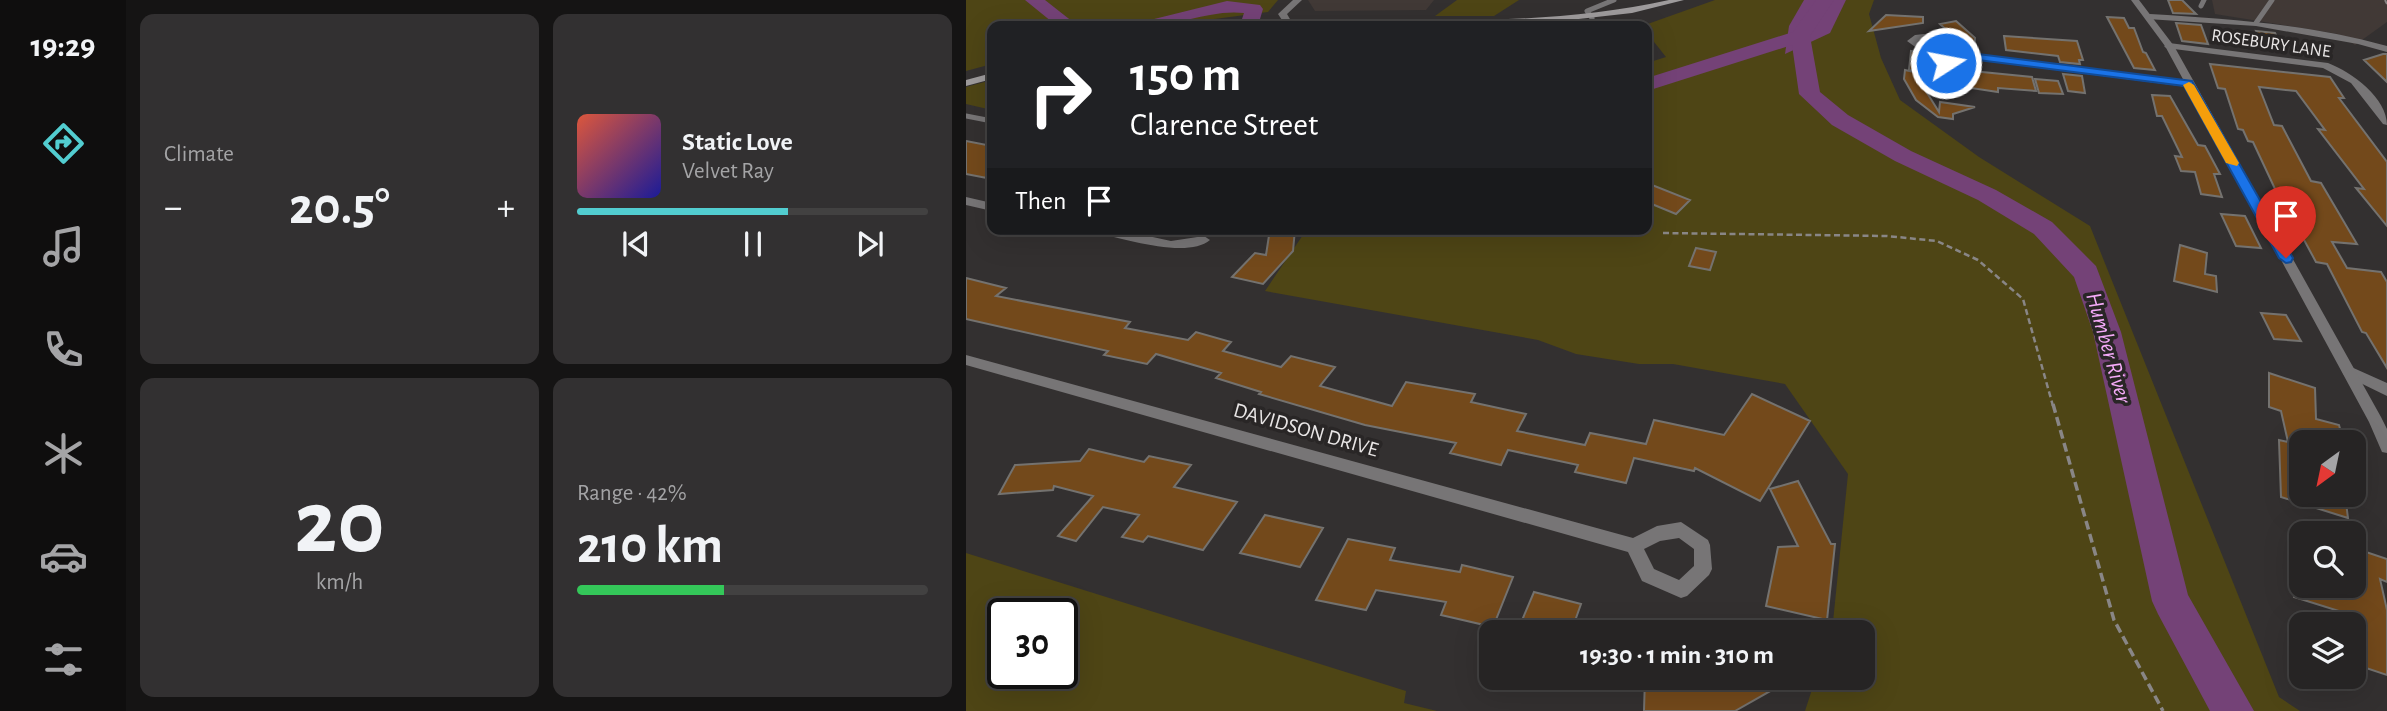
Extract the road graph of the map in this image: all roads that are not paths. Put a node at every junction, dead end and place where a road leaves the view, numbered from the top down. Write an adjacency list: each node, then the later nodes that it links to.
1 (1298, 0): 11 (street)
2 (1614, 0): 10 (lane)
3 (1680, 0): 7 (main road)
4 (2135, 0): 9 (street)
5 (2204, 0): 8 (lane)
6 (2272, 0): 13 (lane)
7 (1658, 3): 10 (main road)
8 (2200, 6)
9 (2150, 17): 13 (street); 15 (street)
10 (1592, 18): 12 (main road)
11 (1286, 21)
12 (1570, 21)
13 (2256, 23): 16 (street)
14 (1935, 46): 17 (street)
15 (2169, 46): 21 (street); 24 (street, ROSEBURY LANE)
16 (2387, 49)
17 (1949, 56): 18 (street); 21 (street)
18 (1951, 76)
19 (987, 77): 20 (main road)
20 (966, 83)
21 (2188, 84): 30 (street)
22 (966, 116): 23 (lane)
23 (987, 120)
24 (2387, 122)
25 (966, 201): 26 (street)
26 (987, 205)
27 (1125, 235): 28 (street)
28 (1204, 240)
29 (966, 360): 33 (street, DAVIDSON DRIVE)
30 (2349, 371): 31 (street); 32 (street)
31 (2387, 390)
32 (2387, 447)
33 (1634, 546)

